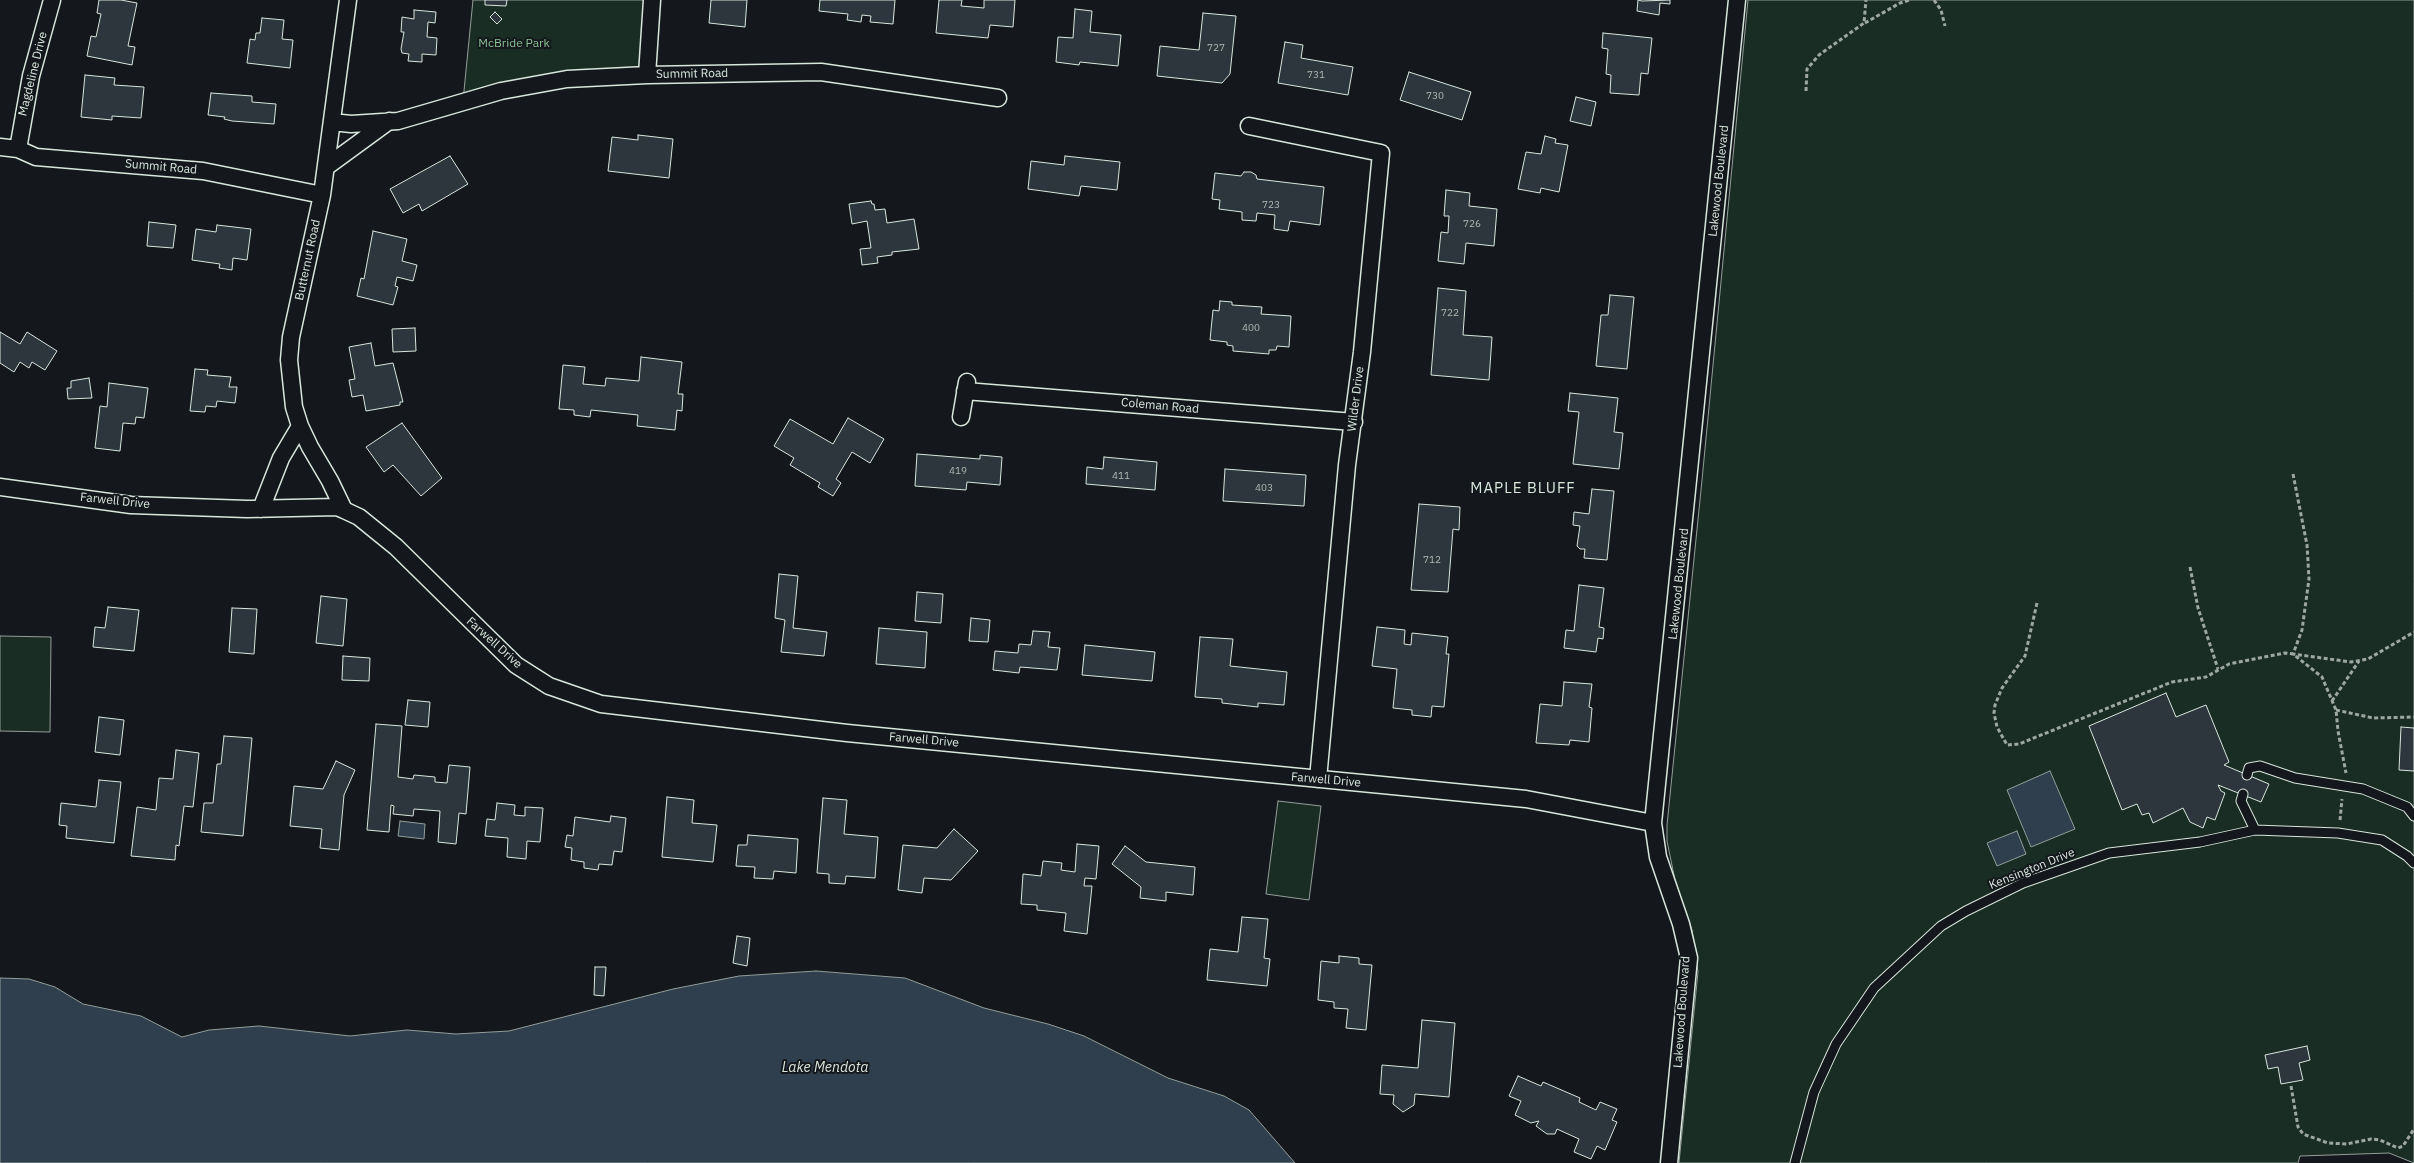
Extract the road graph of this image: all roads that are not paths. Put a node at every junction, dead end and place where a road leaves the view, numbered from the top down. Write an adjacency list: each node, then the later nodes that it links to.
1 (52, 0): 11 (street, Magdeline Drive)
2 (348, 0): 8 (street, Butternut Road)
3 (652, 0): 5 (street)
4 (1737, 0): 24 (street, Lakewood Boulevard)
5 (647, 75): 6 (street, Summit Road); 7 (street, Summit Road)
6 (998, 98)
7 (390, 121): 8 (street, Summit Road); 12 (street, Summit Road)
8 (332, 122): 12 (street, Butternut Road)
9 (1249, 126): 15 (street, Wilder Drive)
10 (0, 147): 11 (street, Summit Road)
11 (18, 149): 13 (street, Summit Road)
12 (326, 166): 13 (street, Butternut Road)
13 (322, 195): 16 (street, Butternut Road)
14 (961, 417): 15 (street, Coleman Road)
15 (1354, 422): 21 (street, Wilder Drive)
16 (300, 426): 18 (street); 19 (street, Butternut Road)
17 (0, 488): 18 (street, Farwell Drive)
18 (261, 509): 19 (street, Farwell Drive)
19 (344, 510): 21 (street, Farwell Drive)
20 (2247, 775): 23 (lane)
21 (1318, 779): 24 (street, Farwell Drive)
22 (2243, 794): 25 (lane)
23 (2414, 816)
24 (1653, 823): 27 (street, Lakewood Boulevard)
25 (2255, 830): 26 (lane, Kensington Drive); 28 (lane, Kensington Drive)
26 (2414, 864)
27 (1668, 1163)
28 (1795, 1163)

